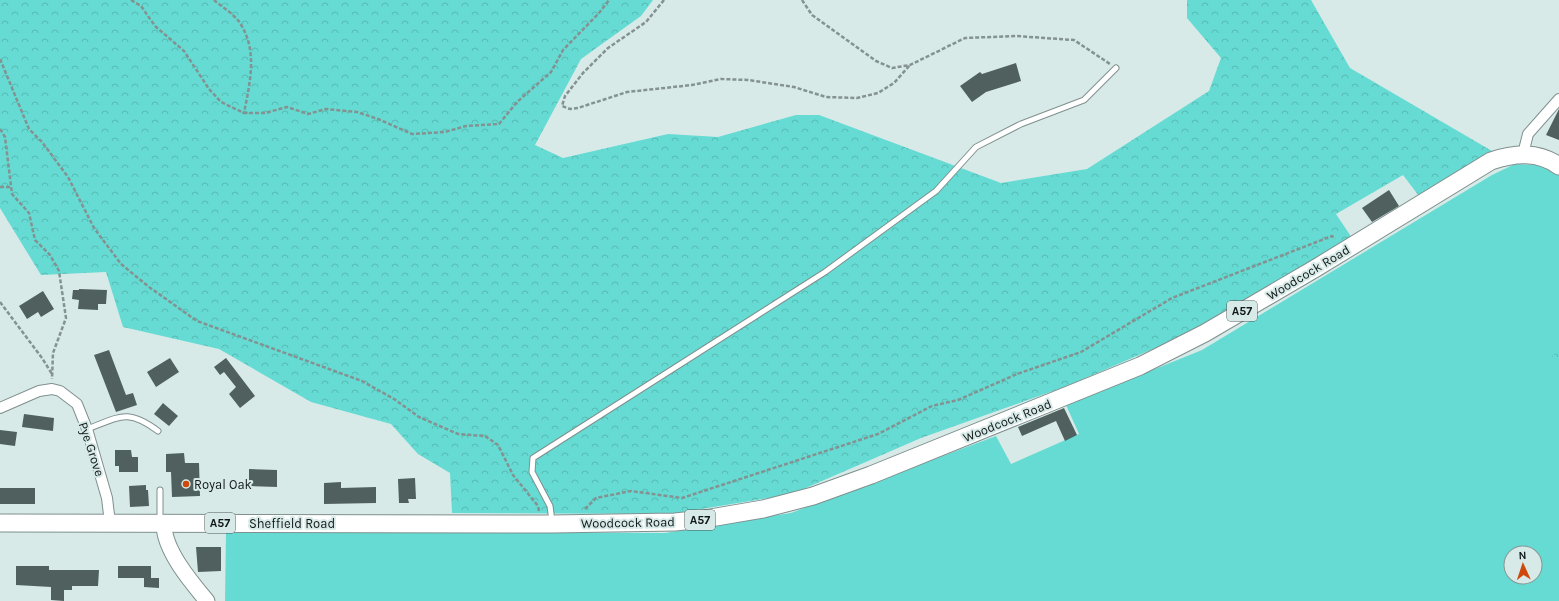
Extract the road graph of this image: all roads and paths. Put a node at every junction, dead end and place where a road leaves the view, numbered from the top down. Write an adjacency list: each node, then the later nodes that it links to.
1 (131, 0): 10 (path)
2 (214, 0): 10 (path)
3 (609, 0): 10 (path)
4 (664, 0): 7 (path)
5 (802, 0): 7 (path)
6 (0, 59): 24 (path)
7 (910, 65): 8 (path)
8 (1116, 68): 29 (lane)
9 (1559, 98): 12 (street)
10 (244, 113)
11 (0, 129): 15 (path)
12 (1523, 154): 13 (main road, A57); 16 (main road, Woodcock Road / A57)
13 (1559, 166)
14 (0, 187): 15 (path)
15 (11, 187): 18 (path)
16 (1344, 251): 30 (main road, Woodcock Road / A57); 30 (path)
17 (0, 302): 18 (path)
18 (52, 375): 19 (path)
19 (52, 389): 20 (street); 21 (street, Pye Grove)
20 (0, 408)
21 (87, 429): 22 (lane); 26 (street, Pye Grove)
22 (158, 431)
23 (160, 490): 27 (lane)
24 (538, 506)
25 (0, 523): 26 (main road, Sheffield Road / A57)
26 (110, 523): 27 (main road, Sheffield Road / A57)
27 (162, 523): 28 (main road, Sheffield Road / A57); 31 (street)
28 (441, 523): 29 (main road, Woodcock Road / A57)
29 (552, 524): 30 (main road, Woodcock Road / A57)
30 (571, 524)
31 (207, 601)

